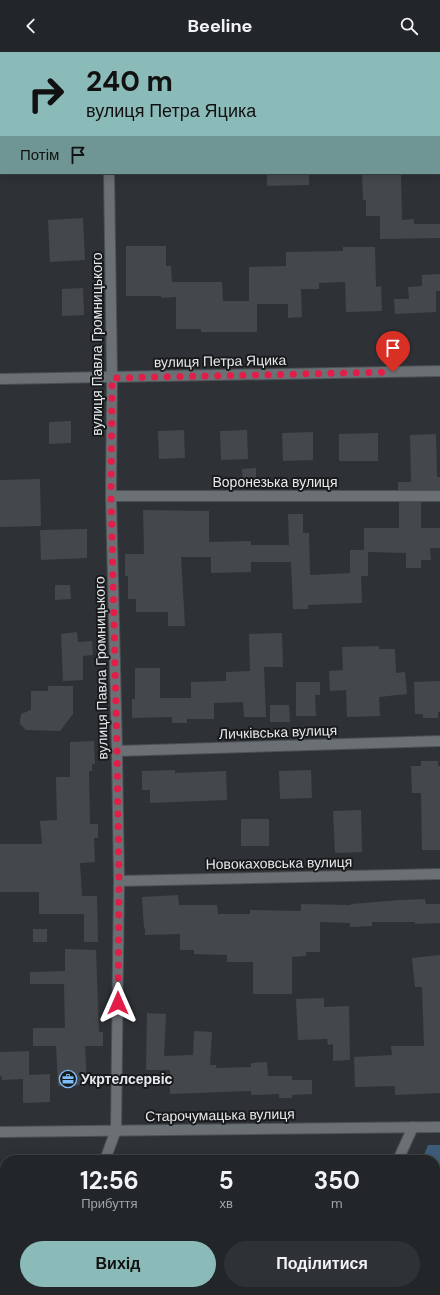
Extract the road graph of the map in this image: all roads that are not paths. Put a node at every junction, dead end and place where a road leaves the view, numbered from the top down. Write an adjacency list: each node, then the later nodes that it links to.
1 (109, 174): 3 (street, вулиця Павла Громницького)
2 (440, 371): 3 (street, вулиця Петра Яцика)
3 (112, 378): 4 (street, вулиця Петра Яцика); 5 (street, вулиця Павла Громницького)
4 (0, 379)
5 (111, 496): 6 (street, Воронезька вулиця); 8 (street, вулиця Павла Громницького)
6 (440, 496)
7 (440, 741): 8 (street, Личківська вулиця)
8 (117, 751): 10 (street, вулиця Павла Громницького)
9 (440, 874): 10 (street, Новокаховська вулиця)
10 (119, 881): 13 (street, вулиця Павла Громницького)
11 (413, 1127): 12 (street, Старочумацька вулиця); 13 (street, Старочумацька вулиця); 16 (street)
12 (440, 1127)
13 (116, 1130): 14 (street, Старочумацька вулиця); 15 (street, вулиця Павла Громницького)
14 (0, 1132)
15 (107, 1155)
16 (400, 1155)

